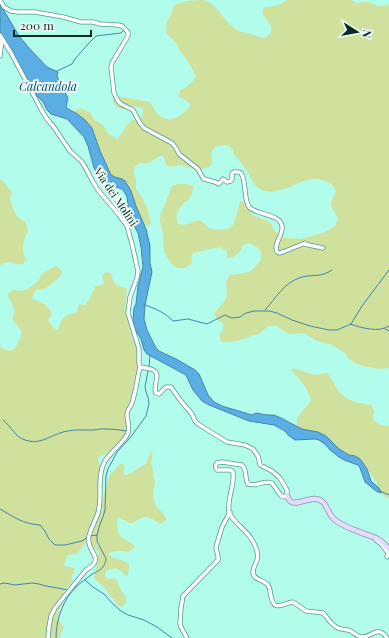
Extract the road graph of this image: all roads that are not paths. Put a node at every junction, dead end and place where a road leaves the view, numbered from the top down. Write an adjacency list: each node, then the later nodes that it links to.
1 (0, 0): 4 (street)
2 (1, 37): 3 (street); 5 (street, Via dei Molini)
3 (0, 56)
4 (323, 248)
5 (141, 367): 6 (street); 11 (street, Via dei Molini)
6 (287, 495): 7 (street); 8 (main road)
7 (230, 512): 12 (street); 13 (street)
8 (370, 536): 9 (main road); 10 (street)
9 (389, 549)
10 (387, 557)
11 (48, 638)
12 (187, 638)
13 (387, 638)

